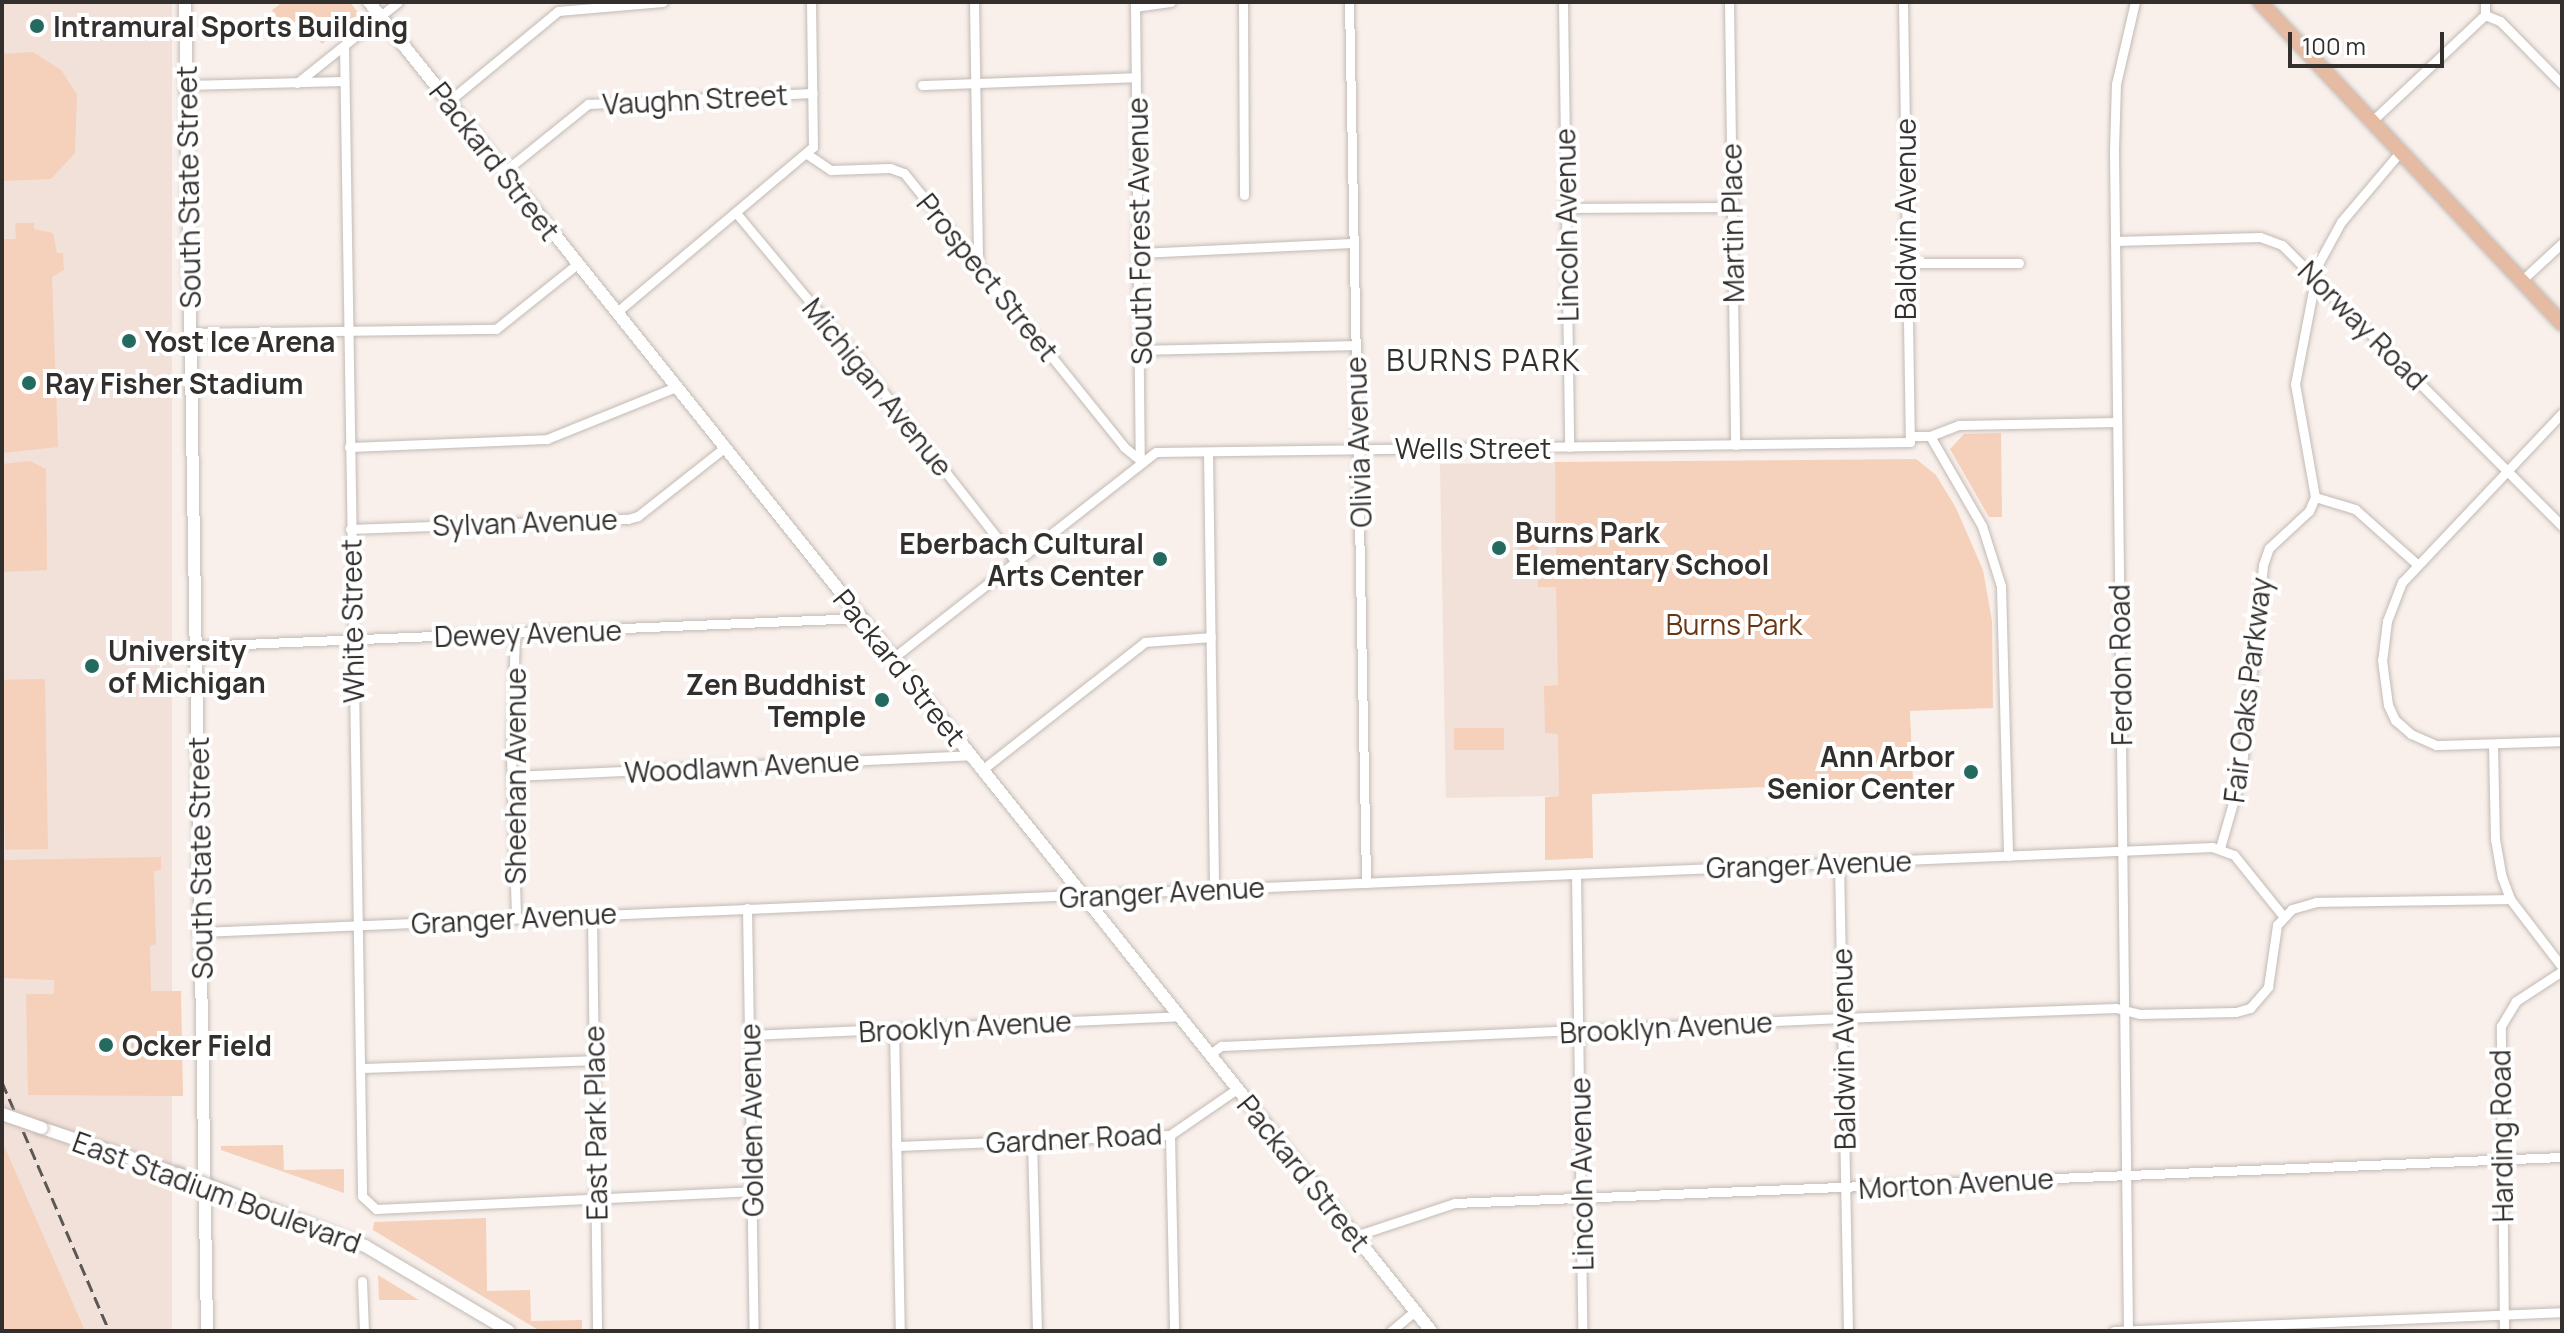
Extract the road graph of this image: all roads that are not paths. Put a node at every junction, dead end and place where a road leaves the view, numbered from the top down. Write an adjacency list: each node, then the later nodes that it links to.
1 (185, 2): 25 (main road, South State Street)
2 (369, 2): 18 (main road, Packard Street)
3 (398, 2): 18 (street)
4 (663, 2): 28 (street)
5 (811, 2): 27 (street)
6 (974, 2): 23 (street)
7 (1171, 2): 16 (street)
8 (1243, 2): 33 (street)
9 (1349, 2): 38 (street, Olivia Avenue)
10 (1563, 2): 35 (street, Lincoln Avenue)
11 (1729, 2): 34 (street, Martin Place)
12 (1903, 2): 42 (street, Baldwin Avenue)
13 (2135, 2): 37 (street, Ferdon Road)
14 (2260, 2): 29 (main road)
15 (2485, 2): 17 (street)
16 (1135, 4): 20 (street, South Forest Avenue)
17 (2485, 15): 24 (street); 29 (street)
18 (381, 16): 19 (street); 28 (main road, Packard Street)
19 (344, 46): 21 (street, White Street); 22 (street)
20 (1136, 77): 23 (street); 40 (street, South Forest Avenue)
21 (343, 81): 22 (street); 49 (street, White Street)
22 (297, 83): 25 (street)
23 (977, 84): 26 (street); 41 (street)
24 (2562, 84)
25 (187, 85): 50 (main road, South State Street)
26 (922, 85)
27 (813, 93): 31 (street); 32 (street, Vaughn Street)
28 (449, 101): 32 (main road, Packard Street)
29 (2372, 121): 30 (main road)
30 (2401, 151): 45 (street); 46 (main road)
31 (807, 154): 36 (street); 41 (street, Prospect Street)
32 (505, 171): 44 (main road, Packard Street)
33 (1244, 195)
34 (1732, 207): 35 (street); 58 (street, Martin Place)
35 (1565, 208): 60 (street, Lincoln Avenue)
36 (737, 214): 47 (street); 69 (street, Michigan Avenue)
37 (2115, 241): 45 (street, Norway Road); 55 (street, Ferdon Road)
38 (1353, 243): 40 (street); 51 (street, Olivia Avenue)
39 (2562, 243): 46 (street)
40 (1139, 253): 52 (street, South Forest Avenue)
41 (978, 263): 64 (street, Prospect Street)
42 (1905, 263): 43 (street); 56 (street, Baldwin Avenue)
43 (2019, 263)
44 (577, 264): 47 (main road, Packard Street); 49 (street)
45 (2315, 276): 65 (street, Norway Road); 66 (street)
46 (2521, 281): 48 (main road)
47 (618, 311): 53 (main road, Packard Street)
48 (2562, 324)
49 (347, 331): 50 (street); 59 (street, White Street)
50 (191, 333): 75 (main road, South State Street)
51 (1354, 345): 52 (street); 62 (street, Olivia Avenue)
52 (1141, 350): 64 (street, South Forest Avenue)
53 (676, 387): 59 (street); 61 (main road, Packard Street)
54 (2562, 413): 65 (street)
55 (2117, 422): 57 (street, Wells Street); 83 (street, Ferdon Road)
56 (1910, 436): 57 (street, Wells Street); 58 (street, Wells Street)
57 (1930, 436): 84 (street)
58 (1735, 445): 60 (street, Wells Street)
59 (349, 447): 68 (street, White Street)
60 (1569, 447): 62 (street, Wells Street)
61 (724, 448): 68 (street, Sylvan Avenue); 71 (main road, Packard Street)
62 (1358, 448): 63 (street, Wells Street); 87 (street, Olivia Avenue)
63 (1208, 452): 64 (street, Wells Street); 73 (street)
64 (1140, 460): 69 (street, Wells Street)
65 (2507, 472): 67 (street, Norway Road); 70 (street)
66 (2315, 497): 70 (street); 82 (street, Fair Oaks Parkway)
67 (2562, 526)
68 (350, 529): 74 (street, White Street)
69 (1016, 562): 76 (street, Wells Street)
70 (2418, 565): 78 (street)
71 (861, 618): 72 (street, Dewey Avenue); 76 (main road, Packard Street)
72 (515, 634): 74 (street, Dewey Avenue); 81 (street, Sheehan Avenue)
73 (1211, 637): 80 (street); 88 (street)
74 (353, 639): 75 (street, Dewey Avenue); 95 (street, White Street)
75 (196, 646): 96 (main road, South State Street)
76 (893, 658): 79 (main road, Packard Street)
77 (2562, 741): 78 (street)
78 (2493, 745): 90 (street)
79 (972, 755): 80 (main road, Packard Street); 81 (street, Woodlawn Avenue)
80 (983, 769): 89 (main road, Packard Street)
81 (512, 776): 94 (street, Sheehan Avenue)
82 (2220, 848): 83 (street, Granger Avenue); 93 (street)
83 (2122, 851): 84 (street, Granger Avenue); 98 (street, Ferdon Road)
84 (2008, 856): 85 (street, Granger Avenue)
85 (1839, 863): 86 (street, Granger Avenue); 100 (street, Baldwin Avenue)
86 (1576, 874): 87 (street, Granger Avenue); 102 (street, Lincoln Avenue)
87 (1366, 883): 88 (street, Granger Avenue)
88 (1214, 889): 89 (street, Granger Avenue)
89 (1084, 896): 91 (street, Granger Avenue); 99 (main road, Packard Street)
90 (2510, 899): 93 (street); 97 (street)
91 (747, 908): 92 (street, Granger Avenue); 103 (street, Golden Avenue)
92 (592, 915): 94 (street, Granger Avenue); 105 (street, East Park Place)
93 (2283, 916): 98 (street, Brooklyn Avenue)
94 (516, 918): 95 (street, Granger Avenue)
95 (357, 925): 96 (street, Granger Avenue); 106 (street, White Street)
96 (201, 932): 124 (main road, South State Street)
97 (2562, 969): 113 (street, Harding Road)
98 (2124, 1010): 100 (street, Brooklyn Avenue); 114 (street, Ferdon Road)
99 (1180, 1016): 101 (street, Brooklyn Avenue); 104 (main road, Packard Street)
100 (1842, 1018): 102 (street, Brooklyn Avenue); 115 (street, Baldwin Avenue)
101 (894, 1029): 103 (street, Brooklyn Avenue); 111 (street)
102 (1579, 1031): 104 (street, Brooklyn Avenue); 118 (street, Lincoln Avenue)
103 (750, 1035): 116 (street, Golden Avenue)
104 (1210, 1054): 107 (main road, Packard Street)
105 (595, 1060): 106 (street); 117 (street, East Park Place)
106 (360, 1068): 117 (street, White Street)
107 (1237, 1089): 109 (street, Gardner Road); 119 (main road, Packard Street)
108 (2, 1114): 126 (main road, East Stadium Boulevard, bridge)
109 (1170, 1135): 110 (street, Gardner Road); 131 (street)
110 (1032, 1141): 111 (street, Gardner Road); 130 (street)
111 (896, 1146): 129 (street)
112 (2562, 1157): 113 (street, Morton Avenue)
113 (2500, 1160): 114 (street, Morton Avenue); 123 (street, Harding Road)
114 (2127, 1175): 115 (street, Morton Avenue); 137 (street, Ferdon Road)
115 (1845, 1188): 118 (street, Morton Avenue); 135 (street, Baldwin Avenue)
116 (751, 1191): 117 (street); 128 (street, Golden Avenue)
117 (596, 1198): 127 (street, East Park Place)
118 (1581, 1199): 119 (street, Morton Avenue); 134 (street, Lincoln Avenue)
119 (1355, 1236): 121 (main road, Packard Street)
120 (362, 1281): 125 (street)
121 (1415, 1311): 132 (street); 133 (main road, Packard Street)
122 (2562, 1312): 123 (street)
123 (2503, 1315): 137 (street); 138 (street, Harding Road)
124 (207, 1331)
125 (364, 1331)
126 (509, 1331)
127 (597, 1331)
128 (754, 1331)
129 (900, 1331)
130 (1037, 1331)
131 (1174, 1331)
132 (1391, 1331)
133 (1431, 1331)
134 (1582, 1331)
135 (1848, 1331)
136 (2114, 1331): 137 (street)
137 (2128, 1331)
138 (2504, 1331)

